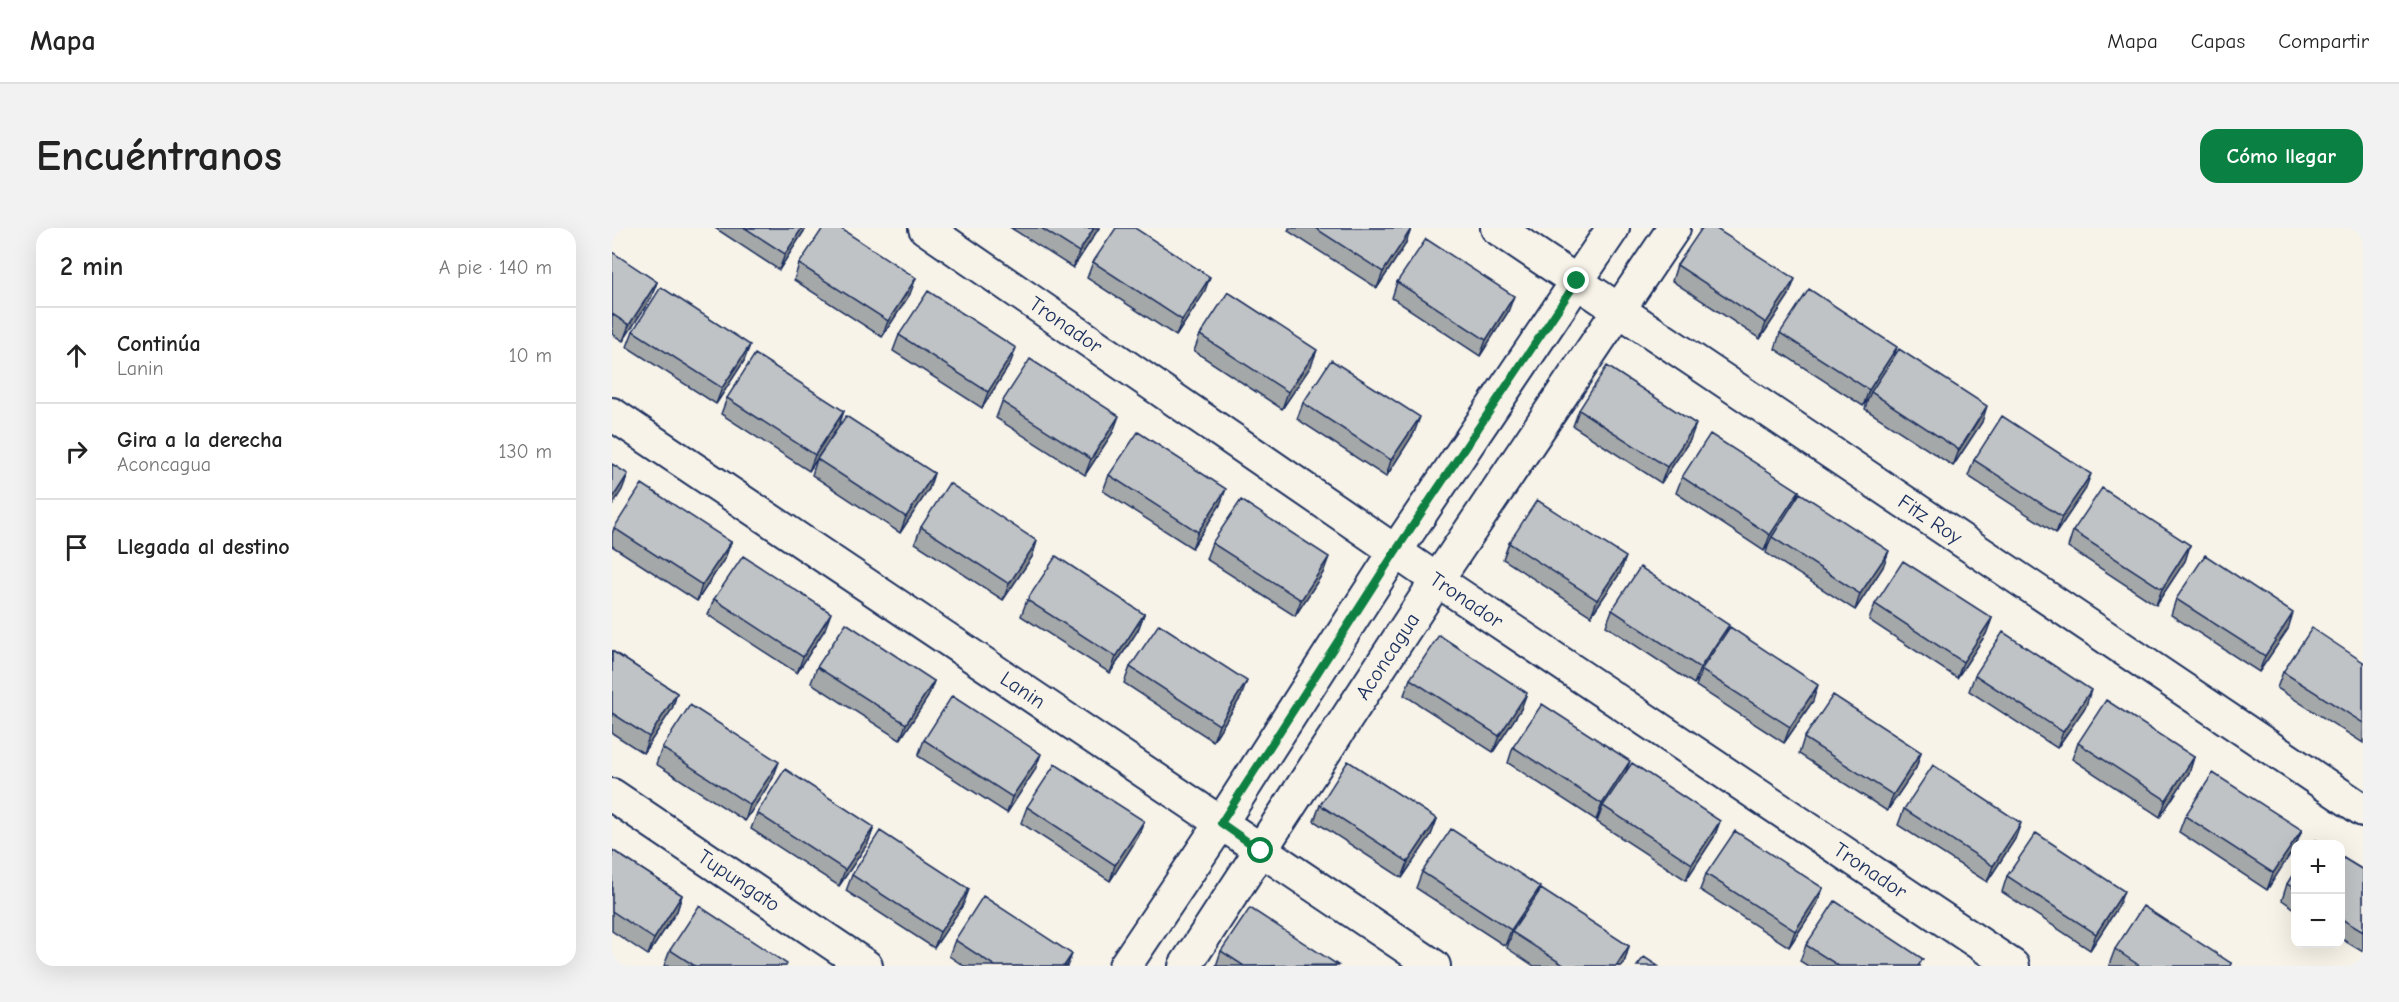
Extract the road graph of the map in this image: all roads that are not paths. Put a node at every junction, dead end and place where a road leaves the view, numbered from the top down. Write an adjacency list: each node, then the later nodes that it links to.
1 (925, 228): 8 (street, Tronador)
2 (1497, 228): 5 (street, Fitz Roy)
3 (1613, 228): 5 (street)
4 (1674, 228): 6 (street, Aconcagua)
5 (1577, 281): 6 (street, Fitz Roy); 8 (street)
6 (1619, 309): 9 (street, Aconcagua); 11 (street, Fitz Roy)
7 (612, 414): 12 (street, Lanin)
8 (1395, 552): 9 (street, Tronador); 12 (street)
9 (1437, 580): 13 (street, Aconcagua); 18 (street, Tronador)
10 (612, 795): 14 (street, Tupungato)
11 (2363, 810)
12 (1221, 823): 13 (street, Lanin); 15 (street)
13 (1261, 851): 16 (street, Aconcagua); 17 (street, Lanin)
14 (866, 966)
15 (1125, 966)
16 (1185, 966)
17 (1434, 966)
18 (2013, 966)

